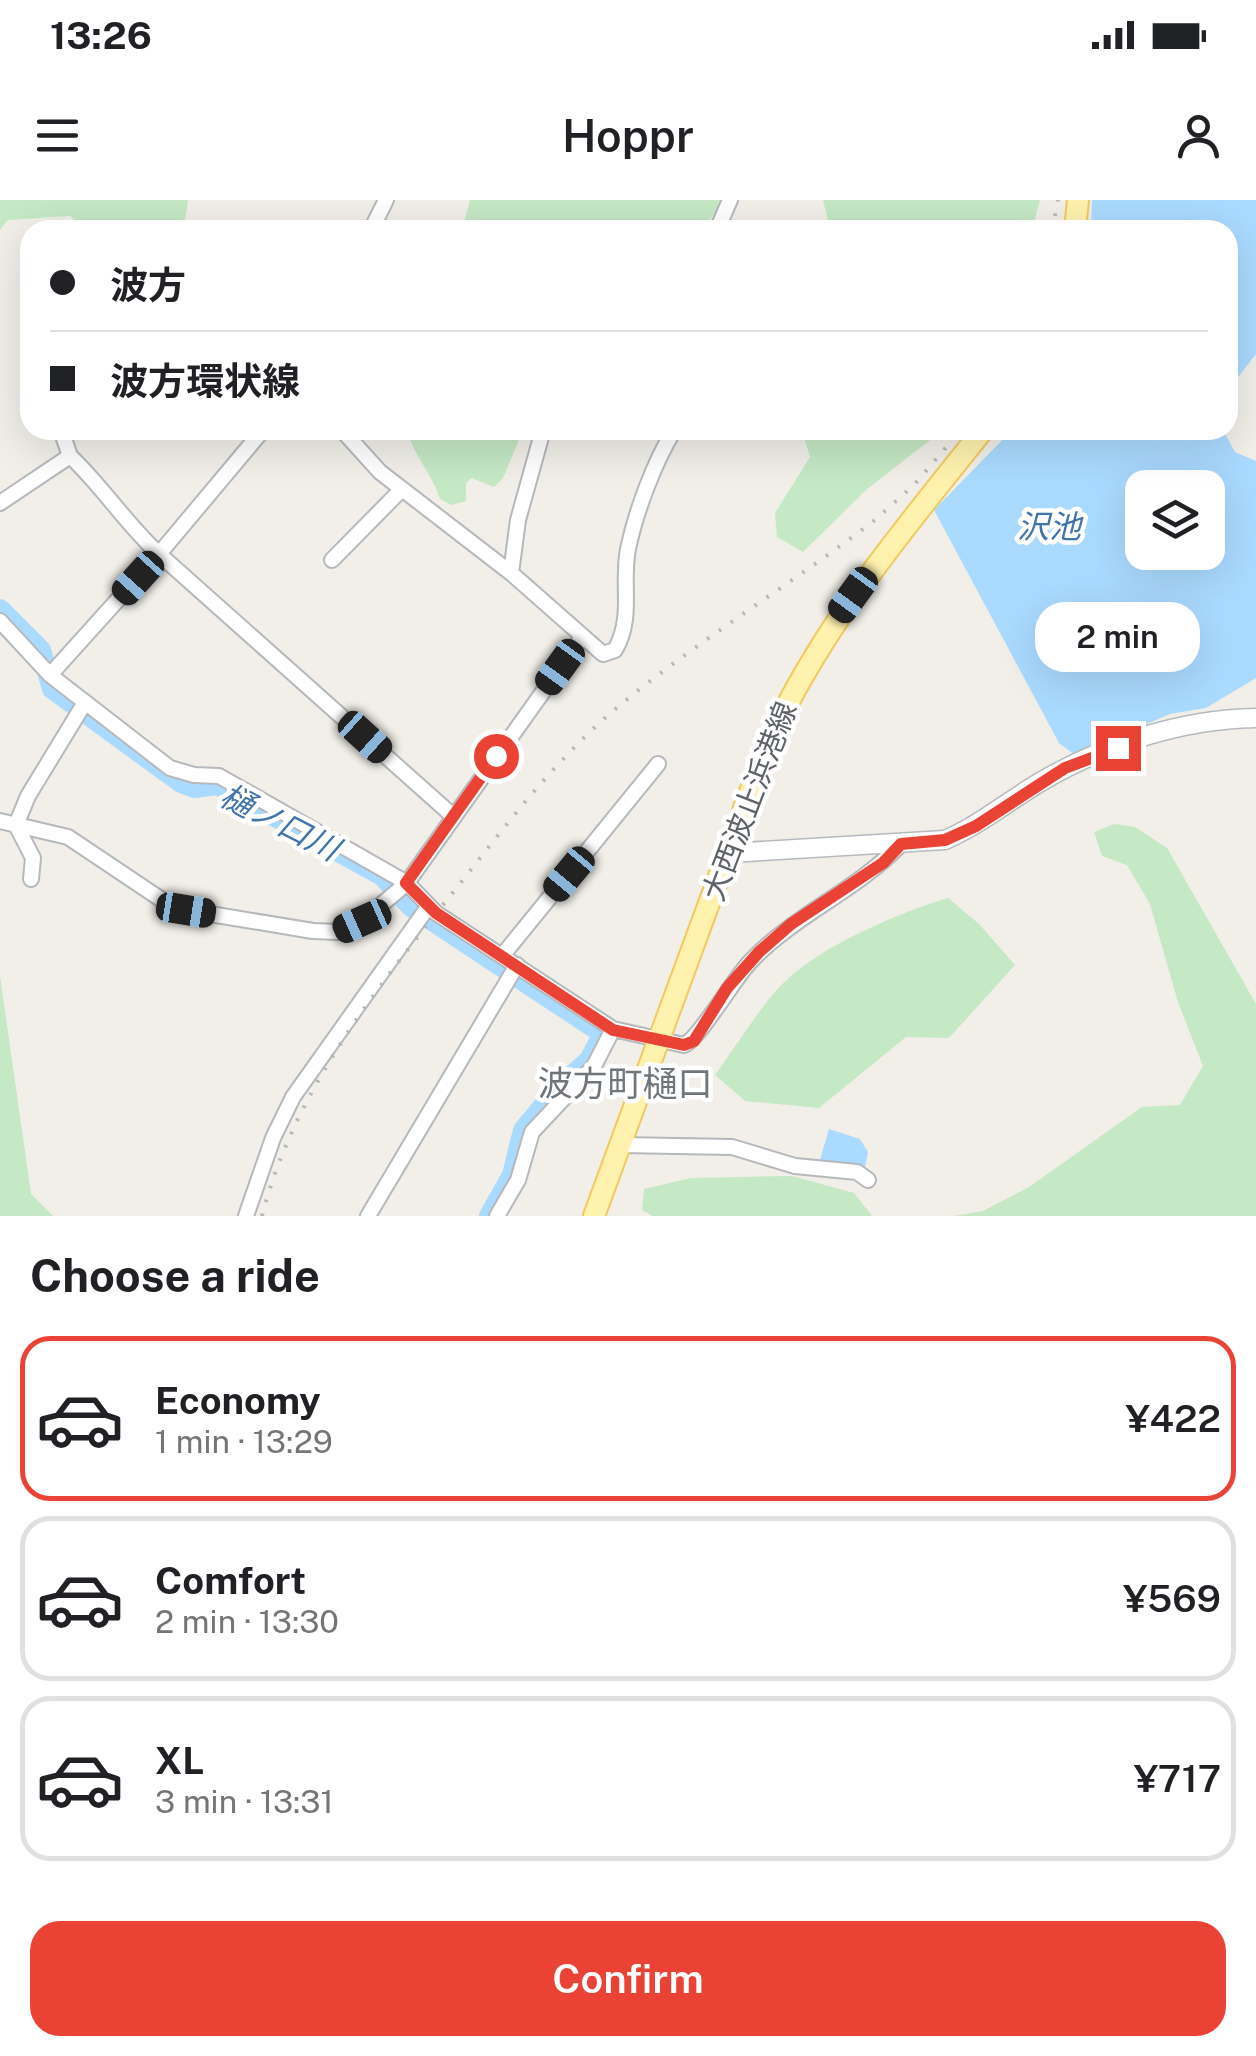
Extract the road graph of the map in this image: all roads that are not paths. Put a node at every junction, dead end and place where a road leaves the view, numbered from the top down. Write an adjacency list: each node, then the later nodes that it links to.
1 (64, 440): 7 (street)
2 (255, 440): 10 (street)
3 (352, 440): 8 (street)
4 (541, 440): 12 (street)
5 (670, 440): 14 (street)
6 (975, 440): 23 (main road, 大西波止浜港線)
7 (70, 456): 9 (street); 10 (street)
8 (402, 489): 11 (street); 12 (street)
9 (1, 501)
10 (159, 554): 15 (street); 19 (street)
11 (332, 560)
12 (511, 573): 14 (street)
13 (0, 621): 15 (street)
14 (582, 637): 19 (street)
15 (50, 675): 16 (street)
16 (84, 704): 21 (street); 25 (street)
17 (1256, 718): 22 (main road)
18 (658, 764): 27 (street)
19 (453, 816): 25 (street)
20 (0, 821): 21 (street)
21 (16, 825): 24 (street); 25 (street)
22 (901, 844): 23 (main road); 30 (street)
23 (729, 853): 30 (main road, 大西波止浜港線)
24 (31, 879)
25 (406, 883): 26 (street)
26 (428, 907): 27 (street); 33 (street)
27 (502, 956): 28 (street)
28 (516, 966): 29 (street); 34 (street)
29 (613, 1030): 30 (street); 35 (street)
30 (659, 1038): 31 (main road, 大西波止浜港線)
31 (620, 1145): 32 (street); 36 (main road, 大西波止浜港線)
32 (868, 1180)
33 (246, 1216)
34 (368, 1216)
35 (497, 1216)
36 (594, 1216)

